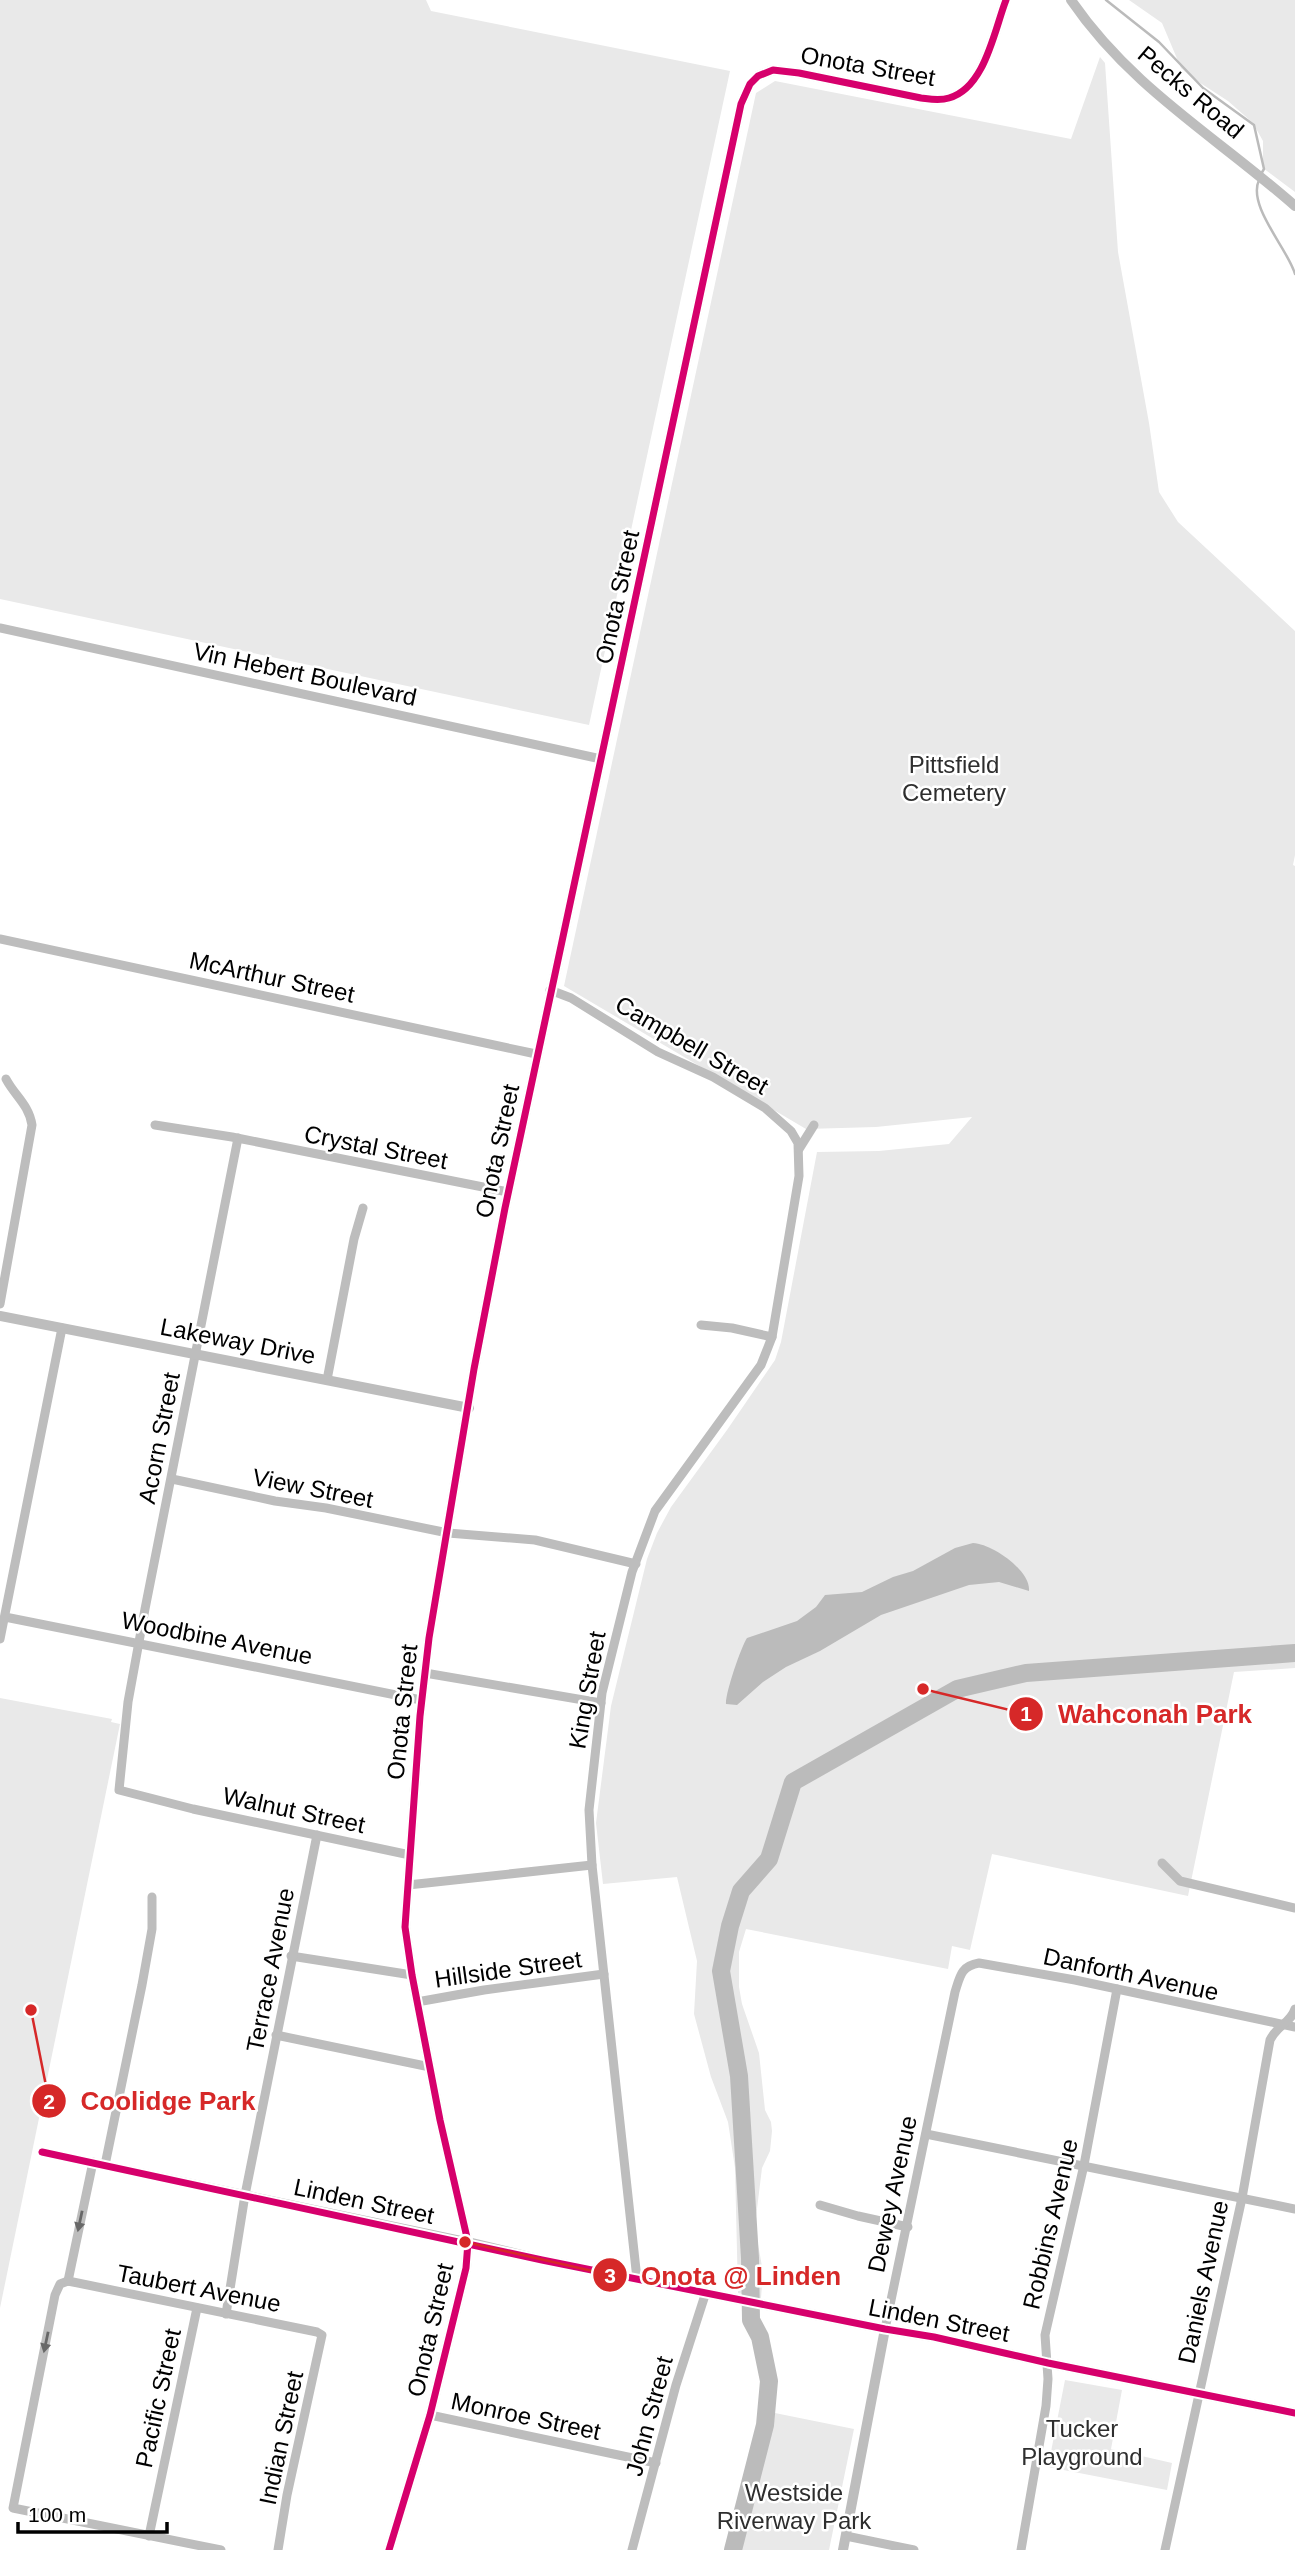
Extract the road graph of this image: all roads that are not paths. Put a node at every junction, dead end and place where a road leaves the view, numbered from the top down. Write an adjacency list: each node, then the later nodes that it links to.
1 (1006, 0): 5 (street, Onota Street)
2 (1071, 0): 3 (street, Pecks Road)
3 (1295, 206)
4 (0, 628): 5 (street, Vin Hebert Boulevard)
5 (601, 758): 7 (street, Onota Street)
6 (0, 939): 8 (street, McArthur Street)
7 (550, 989): 8 (street, Onota Street); 13 (street, Campbell Street)
8 (536, 1054): 14 (street, Onota Street)
9 (6, 1079): 16 (street)
10 (155, 1125): 12 (street, Crystal Street)
11 (814, 1125): 13 (street)
12 (237, 1138): 14 (street, Crystal Street); 21 (street, Acorn Street)
13 (799, 1151): 20 (street, King Street)
14 (508, 1192): 23 (street, Onota Street)
15 (363, 1208): 22 (street)
16 (0, 1304)
17 (0, 1316): 19 (street, Lakeway Drive)
18 (701, 1325): 20 (street)
19 (62, 1328): 21 (street, Lakeway Drive); 27 (street)
20 (772, 1337): 26 (street, King Street)
21 (195, 1354): 22 (street, Lakeway Drive); 24 (street, Acorn Street)
22 (327, 1380): 23 (street, Lakeway Drive)
23 (468, 1408): 25 (street, Onota Street)
24 (172, 1479): 25 (street, View Street); 29 (street, Acorn Street)
25 (448, 1532): 26 (street, View Street); 30 (street, Onota Street)
26 (636, 1564): 32 (street, King Street)
27 (5, 1617): 28 (street); 29 (street, Woodbine Avenue)
28 (0, 1639)
29 (139, 1643): 31 (street, Woodbine Avenue); 33 (street, Acorn Street)
30 (425, 1673): 31 (street, Onota Street); 32 (street)
31 (421, 1699): 35 (street, Onota Street)
32 (601, 1703): 37 (street, King Street)
33 (128, 1704): 34 (street, Walnut Street)
34 (317, 1835): 35 (street, Walnut Street); 41 (street, Terrace Avenue)
35 (410, 1855): 38 (street, Onota Street)
36 (1162, 1863): 40 (street)
37 (592, 1865): 38 (street); 44 (street, King Street)
38 (408, 1885): 43 (street, Onota Street)
39 (152, 1897): 55 (street)
40 (1295, 1908)
41 (291, 1956): 43 (street); 50 (street, Terrace Avenue)
42 (962, 1970): 45 (street, Danforth Avenue); 52 (street, Dewey Avenue)
43 (412, 1975): 46 (street, Onota Street)
44 (604, 1975): 46 (street, Hillside Street); 63 (street, King Street)
45 (1117, 1989): 48 (street, Danforth Avenue); 56 (street, Robbins Avenue)
46 (417, 2002): 51 (street, Onota Street)
47 (1295, 2009): 48 (street)
48 (1280, 2025): 49 (street, Danforth Avenue); 58 (street, Daniels Avenue)
49 (1295, 2028)
50 (276, 2035): 51 (street); 57 (street, Terrace Avenue)
51 (430, 2067): 62 (street, Onota Street)
52 (926, 2134): 56 (street); 61 (street, Dewey Avenue)
53 (42, 2152): 54 (street, Linden Street)
54 (93, 2162): 55 (street, Linden Street); 64 (street, one-way to 64)
55 (105, 2165): 57 (street, Linden Street)
56 (1084, 2165): 58 (street); 70 (street, Robbins Avenue)
57 (245, 2195): 62 (street, Linden Street); 67 (street, Terrace Avenue)
58 (1242, 2198): 60 (street); 71 (street, Daniels Avenue)
59 (820, 2204): 61 (street)
60 (1295, 2209)
61 (908, 2227): 68 (street, Dewey Avenue)
62 (468, 2242): 63 (street, Linden Street); 73 (street, Onota Street)
63 (637, 2279): 65 (street, Linden Street)
64 (68, 2281): 66 (street, Taubert Avenue); 75 (street, one-way to 75)
65 (706, 2292): 68 (street, Linden Street); 74 (street, John Street)
66 (197, 2308): 67 (street, Taubert Avenue); 75 (street, Pacific Street)
67 (226, 2314): 69 (street, Taubert Avenue)
68 (885, 2329): 70 (street, Linden Street); 76 (street, Dewey Avenue)
69 (322, 2335): 78 (street, Indian Street)
70 (1048, 2362): 71 (street, Linden Street); 83 (street, Robbins Avenue)
71 (1198, 2394): 72 (street, Linden Street); 84 (street, Daniels Avenue)
72 (1295, 2413)
73 (430, 2416): 74 (street, Monroe Street); 79 (street, Onota Street)
74 (656, 2463): 80 (street, John Street)
75 (149, 2536): 77 (street)
76 (846, 2536): 81 (street, Dewey Avenue); 82 (street)
77 (222, 2550)
78 (278, 2550)
79 (389, 2550)
80 (632, 2550)
81 (843, 2550)
82 (914, 2550)
83 (1021, 2550)
84 (1166, 2550)

